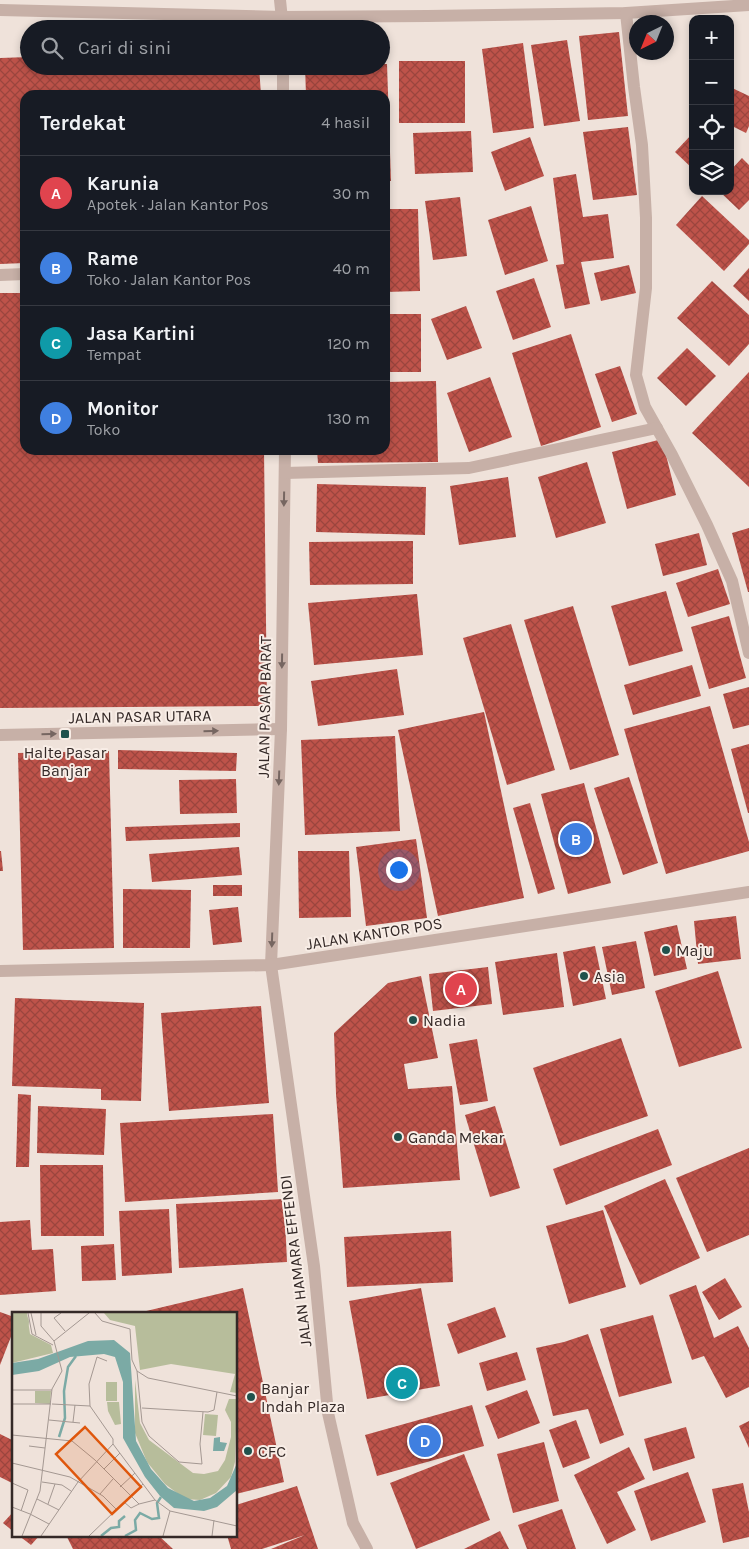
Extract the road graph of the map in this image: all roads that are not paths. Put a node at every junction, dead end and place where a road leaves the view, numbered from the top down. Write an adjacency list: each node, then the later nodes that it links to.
1 (280, 0): 6 (street)
2 (749, 5): 4 (street)
3 (0, 10): 5 (street)
4 (626, 13): 7 (street); 12 (street)
5 (218, 20)
6 (283, 20)
7 (386, 20)
8 (283, 75): 9 (street)
9 (283, 90)
10 (20, 274): 11 (street)
11 (0, 275)
12 (657, 428): 14 (street); 15 (street)
13 (285, 455): 14 (street, JALAN PASAR BARAT)
14 (285, 473): 16 (street, JALAN PASAR BARAT, one-way to 16)
15 (749, 653)
16 (281, 729): 17 (street, JALAN PASAR UTARA, one-way to 16); 19 (street, JALAN PASAR BARAT, one-way to 19)
17 (0, 735)
18 (749, 892): 19 (street, JALAN KANTOR POS)
19 (271, 965): 20 (street, JALAN KANTOR POS); 21 (street, JALAN HAMARA EFFENDI)
20 (0, 971)
21 (367, 1549)

